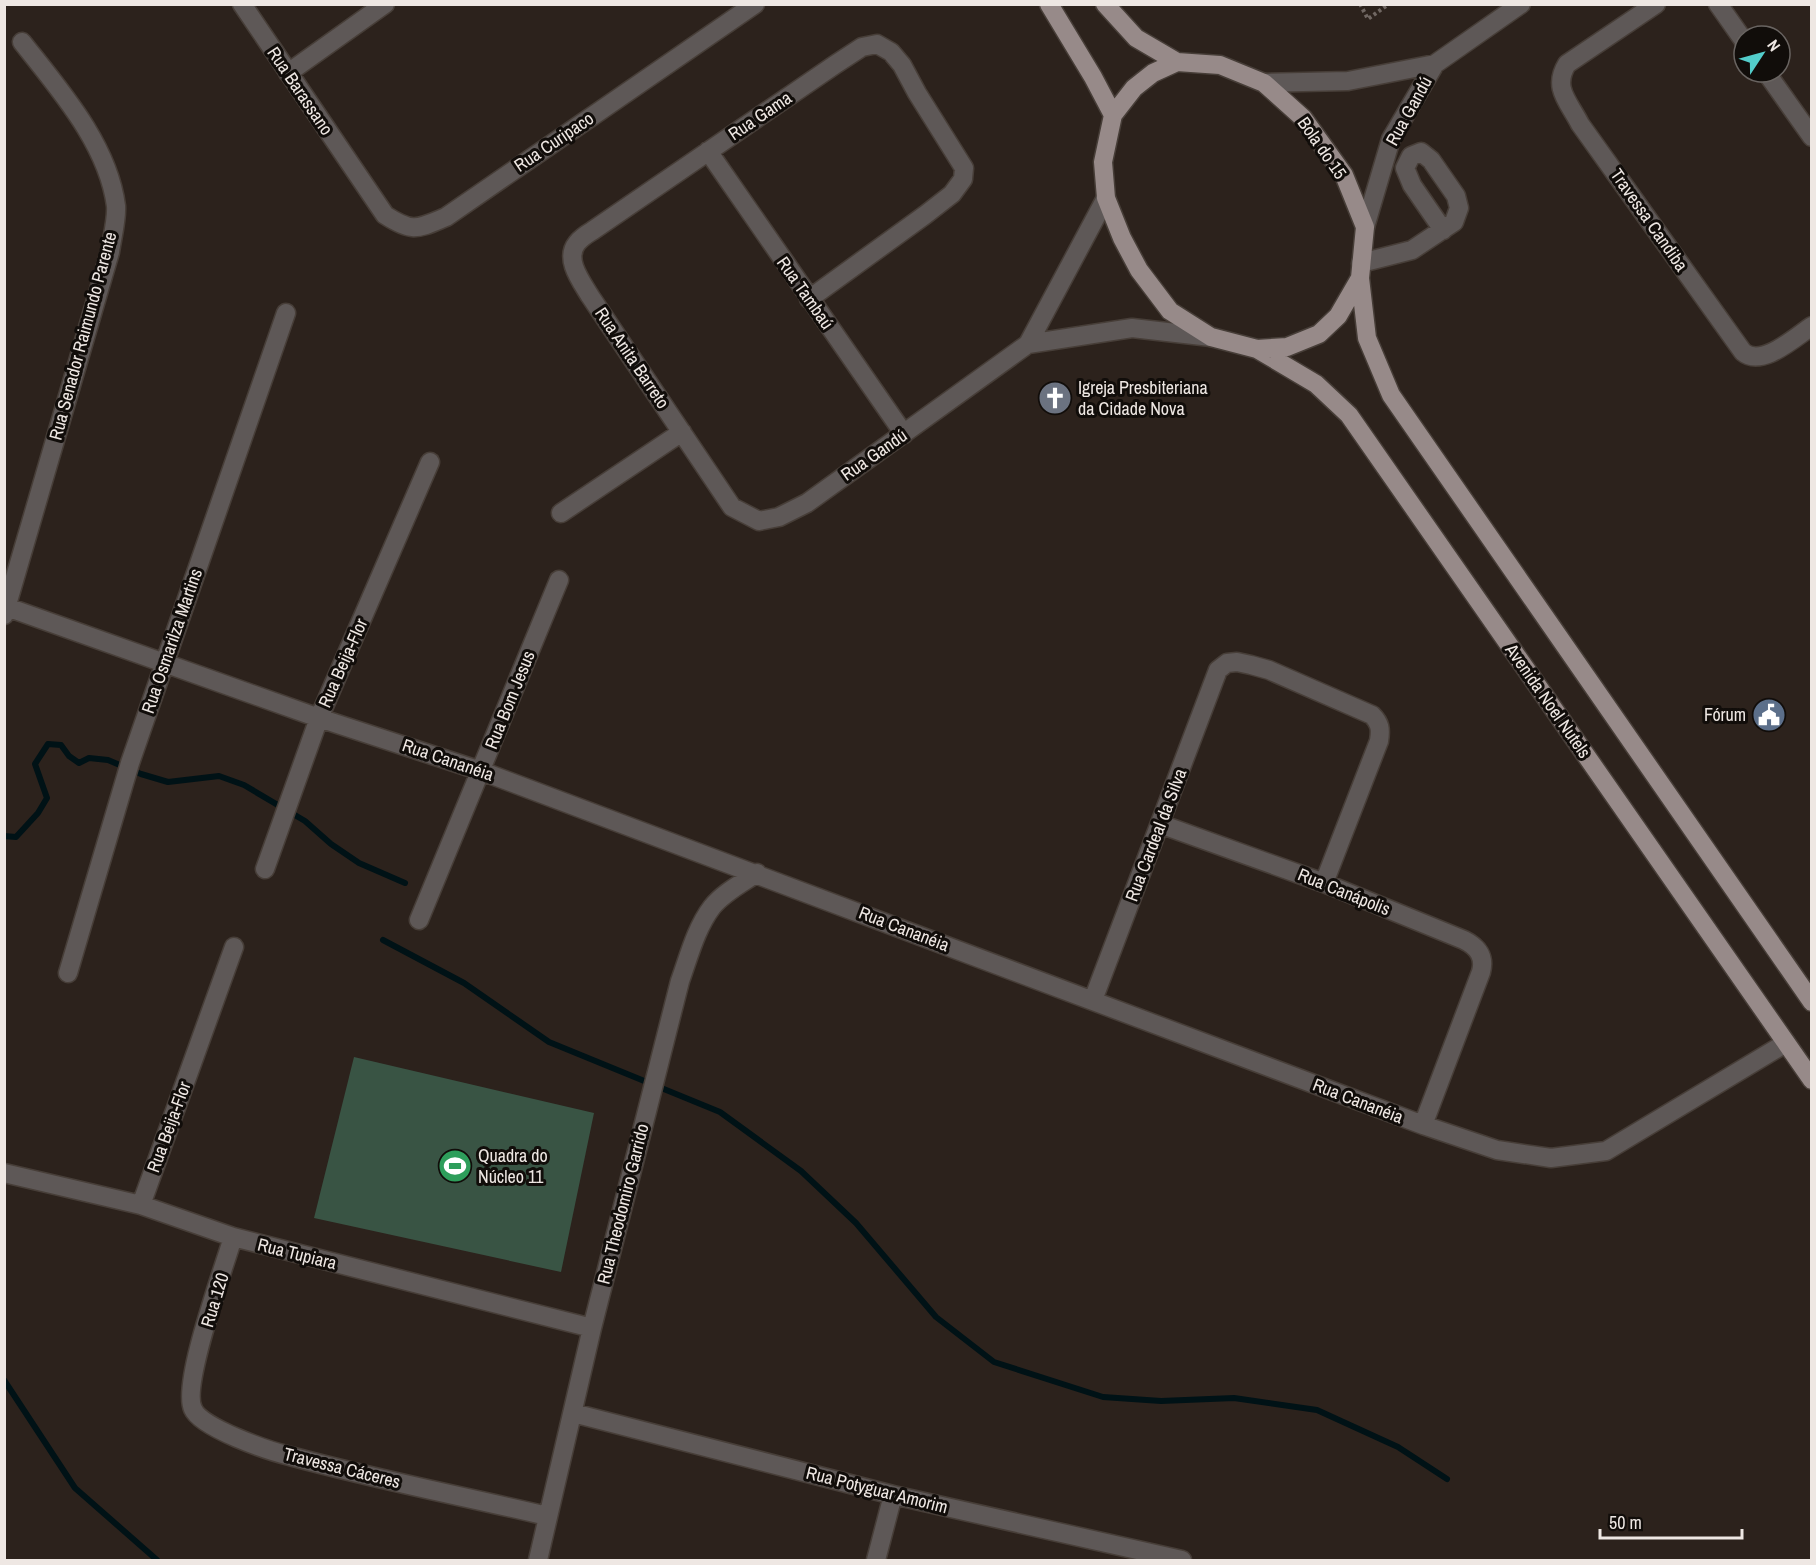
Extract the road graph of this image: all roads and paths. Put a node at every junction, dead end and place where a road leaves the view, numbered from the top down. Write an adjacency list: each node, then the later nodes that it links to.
1 (242, 4): 15 (street, Rua Barassano)
2 (385, 4): 15 (street)
3 (755, 4): 21 (street, Rua Curipaco)
4 (1049, 4): 18 (main road)
5 (1105, 4): 13 (main road)
6 (1360, 4): 7 (path)
7 (1389, 4)
8 (1521, 4): 14 (street, Rua Gandú)
9 (1656, 4): 29 (street, Travessa Candiba)
10 (1718, 4): 11 (street)
11 (1732, 24)
12 (22, 42): 39 (street, Rua Senador Raimundo Parente)
13 (1177, 62): 16 (main road, Bola do 15); 18 (main road, Bola do 15)
14 (1435, 63): 16 (street, Rua Gandú); 23 (street, Rua Gandú)
15 (288, 73): 21 (street, Rua Barassano)
16 (1264, 83): 23 (main road, Bola do 15)
17 (1774, 84): 19 (street)
18 (1113, 115): 22 (main road, Bola do 15)
19 (1812, 137)
20 (708, 151): 25 (street, Rua Gama); 27 (street, Rua Tambaú); 27 (street, Rua Gama)
21 (359, 178)
22 (1106, 198): 30 (main road, Bola do 15); 31 (street, Rua Gandú)
23 (1365, 227): 26 (main road, Bola do 15)
24 (1443, 230): 26 (street)
25 (592, 231): 33 (street, Rua Anita Barreto)
26 (1360, 271): 32 (main road, Bola do 15); 51 (main road)
27 (809, 298): 34 (street, Rua Tambaú)
28 (286, 313): 40 (street, Rua Osmarilza Martins)
29 (1812, 326)
30 (1211, 337): 31 (street, Rua Gandú); 32 (main road, Bola do 15)
31 (1028, 344): 34 (street, Rua Gandú)
32 (1257, 349): 52 (main road, Avenida Noel Nutels)
33 (682, 432): 36 (street, Rua Anita Barreto); 37 (street)
34 (904, 434): 36 (street, Rua Gandú)
35 (430, 462): 41 (street, Rua Beija-Flor)
36 (718, 486)
37 (561, 513)
38 (559, 580): 42 (street, Rua Bom Jesus)
39 (6, 609): 40 (street, Rua Cananéia)
40 (164, 663): 41 (street, Rua Cananéia); 49 (street, Rua Osmarilza Martins)
41 (319, 718): 42 (street, Rua Cananéia); 44 (street, Rua Beija-Flor)
42 (481, 771): 45 (street, Rua Cananéia); 47 (street, Rua Bom Jesus)
43 (1160, 824): 46 (street, Rua Canápolis); 46 (street, Rua Cardeal da Silva); 50 (street, Rua Cardeal da Silva)
44 (265, 869)
45 (757, 873): 50 (street, Rua Cananéia); 58 (street, Rua Theodomiro Garrido)
46 (1324, 883): 54 (street, Rua Canápolis)
47 (419, 920)
48 (234, 947): 56 (street, Rua Beija-Flor)
49 (68, 973)
50 (1093, 1000): 54 (street, Rua Cananéia)
51 (1812, 1002)
52 (1785, 1043): 53 (main road, Avenida Noel Nutels); 54 (street, Rua Cananéia)
53 (1812, 1080)
54 (1423, 1125)
55 (4, 1173): 56 (street, Rua Tupiara)
56 (141, 1205): 57 (street, Rua Tupiara)
57 (233, 1238): 58 (street, Rua Tupiara); 59 (street, Rua 120)
58 (592, 1328): 60 (street, Rua Theodomiro Garrido)
59 (196, 1362): 62 (street, Travessa Cáceres)
60 (573, 1413): 61 (street, Rua Potyguar Amorim); 62 (street, Rua Theodomiro Garrido)
61 (892, 1495): 64 (street); 65 (street, Rua Potyguar Amorim)
62 (547, 1516): 63 (street, Rua Theodomiro Garrido)
63 (538, 1560)
64 (876, 1560)
65 (1182, 1560)

